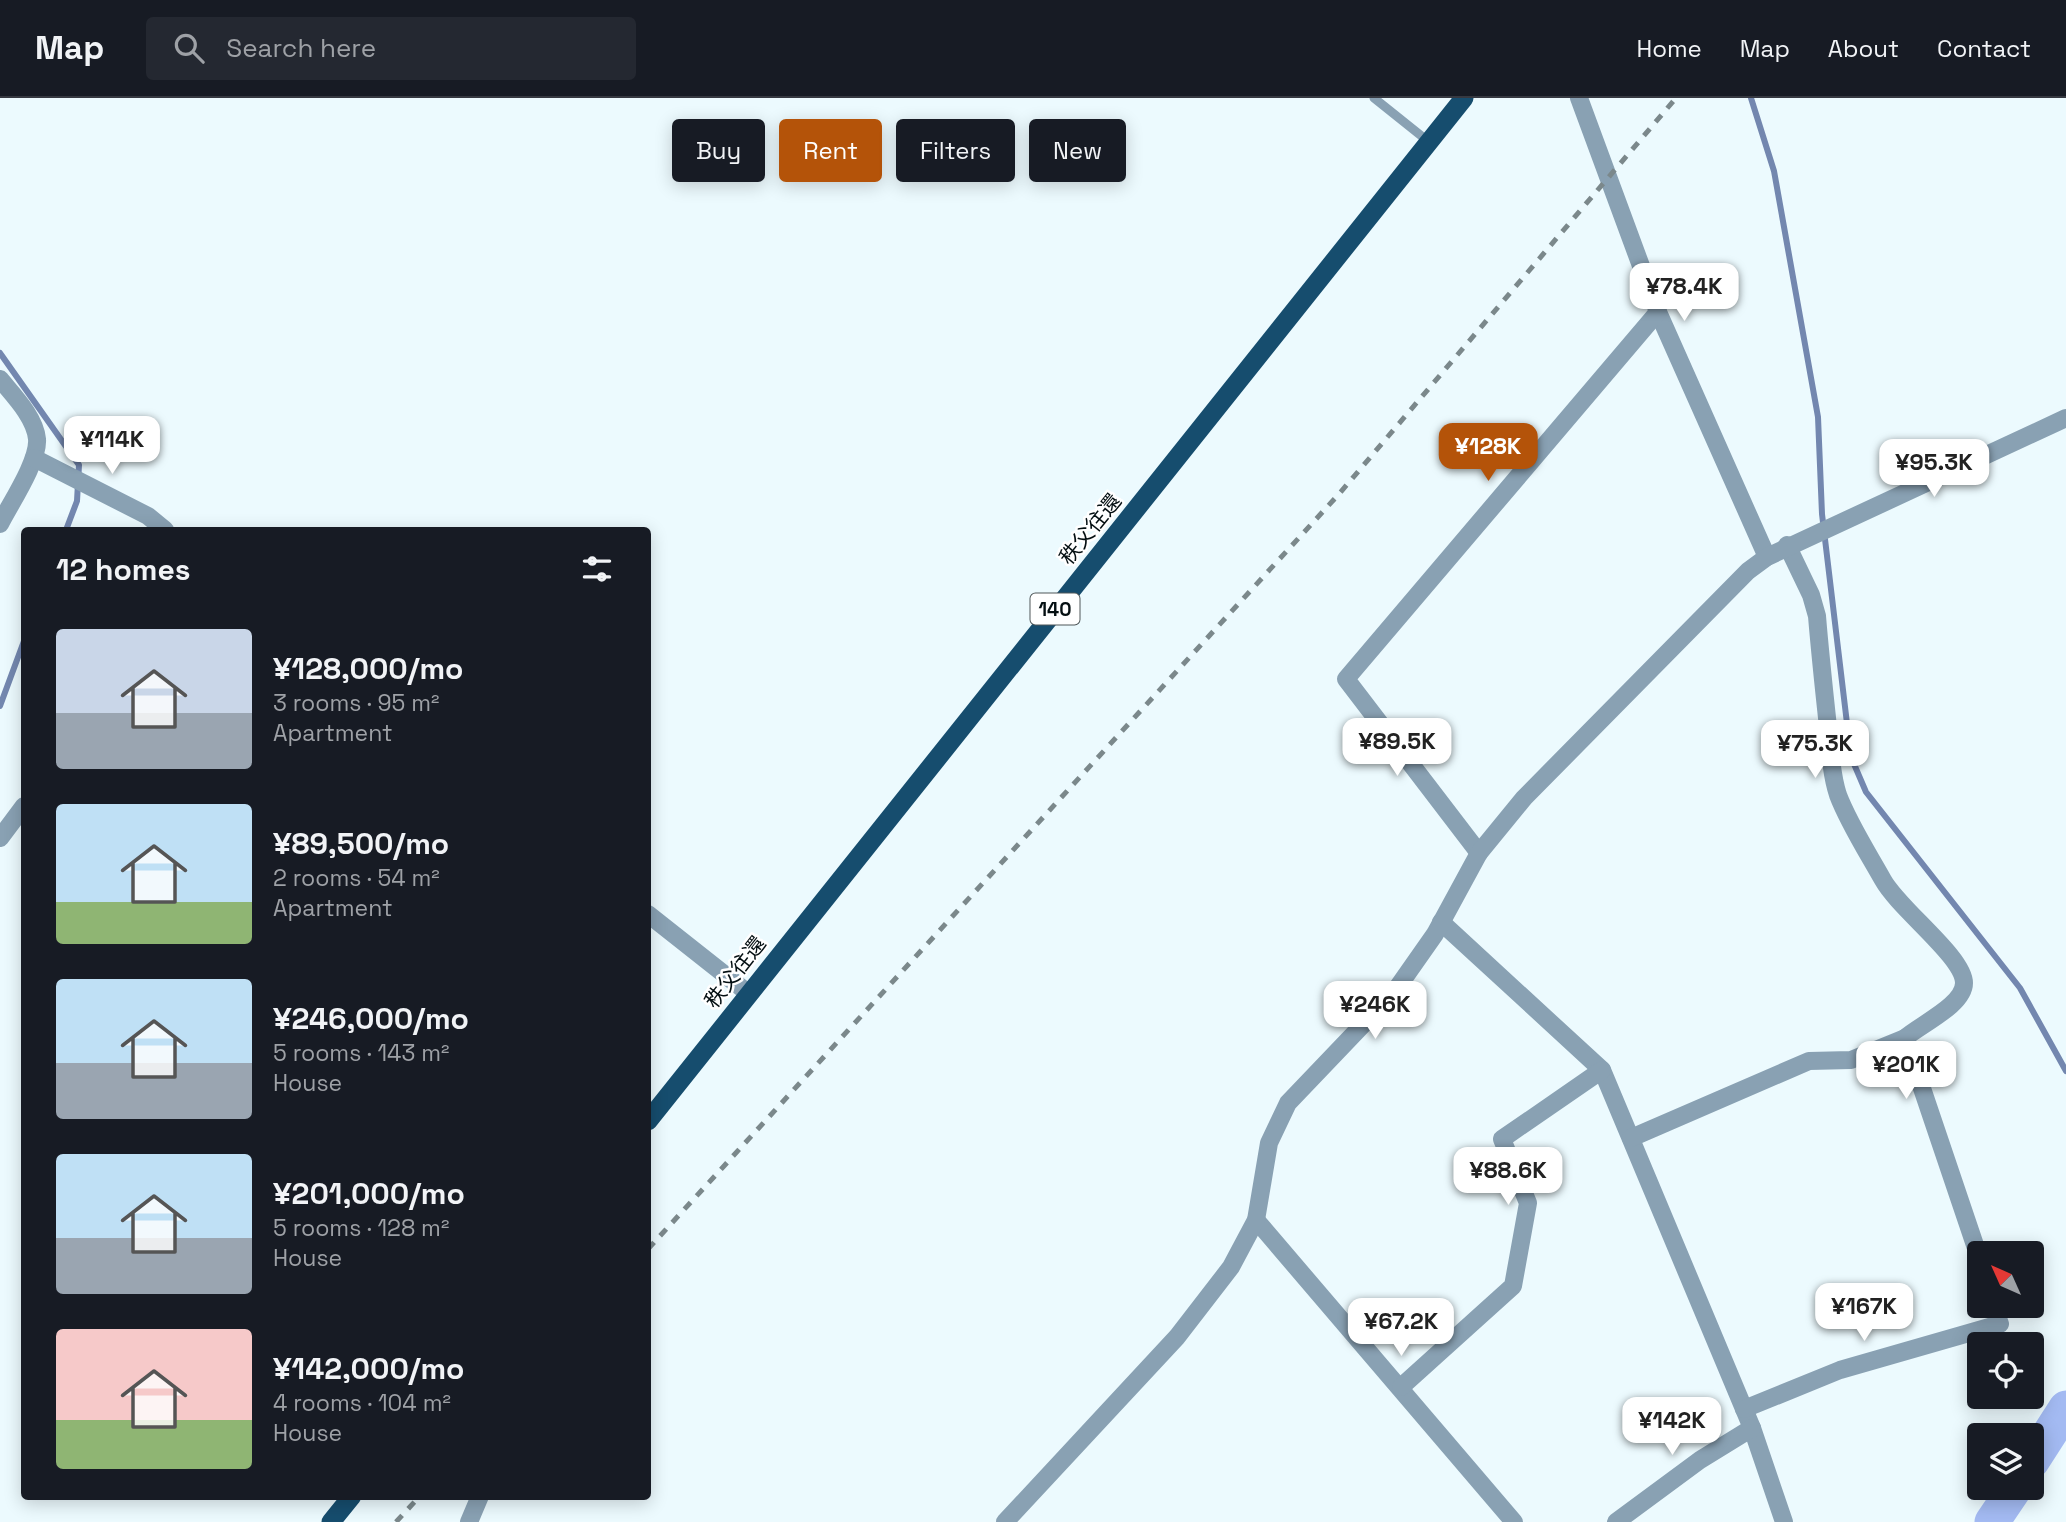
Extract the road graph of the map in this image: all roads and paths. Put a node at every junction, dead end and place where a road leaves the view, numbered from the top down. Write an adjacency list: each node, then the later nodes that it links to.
1 (1374, 98): 4 (lane)
2 (1464, 98): 4 (highway, 秩父往還 / 140)
3 (1579, 98): 5 (street)
4 (1429, 142): 18 (highway, 秩父往還 / 140)
5 (1658, 312): 12 (street); 15 (street)
6 (0, 379): 8 (street)
7 (2066, 418): 11 (street)
8 (34, 458): 9 (street); 10 (street)
9 (145, 523)
10 (0, 524)
11 (1787, 545): 12 (street); 19 (street)
12 (1767, 557): 15 (street)
13 (21, 810): 14 (street)
14 (0, 838)
15 (1479, 853): 17 (street)
16 (651, 916): 18 (street)
17 (1441, 922): 20 (street); 23 (street)
18 (748, 993): 21 (highway, 秩父往還 / 140)
19 (1905, 1038): 22 (street); 24 (street)
20 (1602, 1070): 22 (street); 26 (street)
21 (651, 1117)
22 (1631, 1138): 27 (street)
23 (1256, 1220): 26 (street); 33 (street)
24 (1974, 1241)
25 (1998, 1318): 27 (street)
26 (1401, 1387): 34 (street)
27 (1744, 1409): 28 (street)
28 (1752, 1428): 35 (street); 36 (street)
29 (349, 1500): 31 (highway)
30 (478, 1500): 32 (street)
31 (331, 1522)
32 (469, 1522)
33 (1005, 1522)
34 (1514, 1522)
35 (1616, 1522)
36 (1784, 1522)

